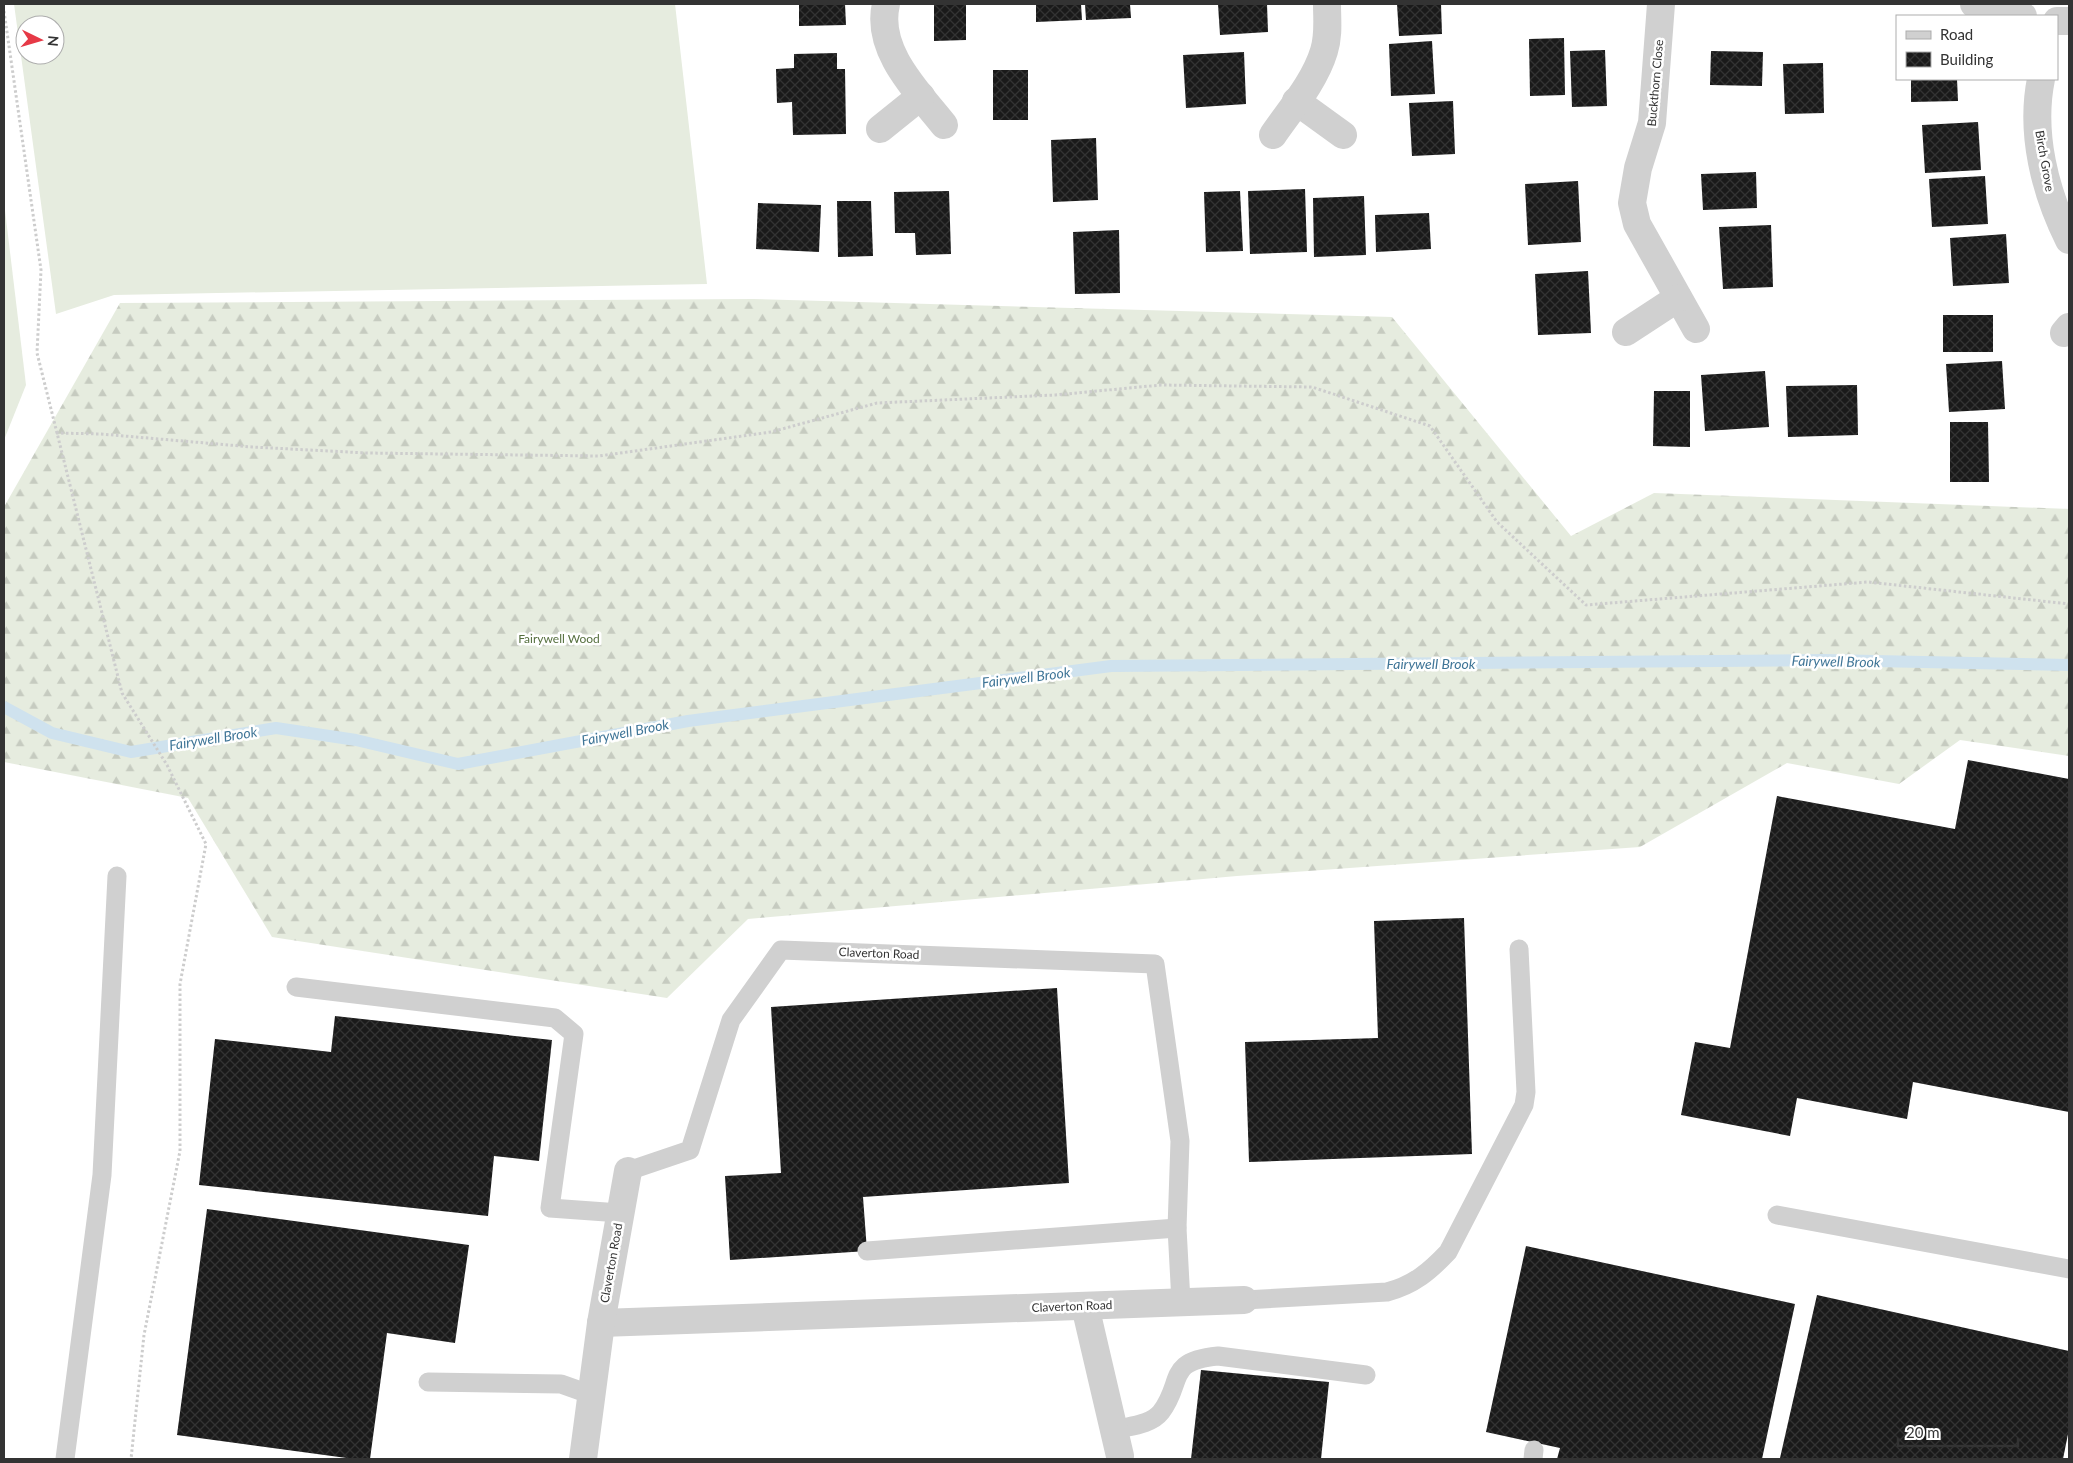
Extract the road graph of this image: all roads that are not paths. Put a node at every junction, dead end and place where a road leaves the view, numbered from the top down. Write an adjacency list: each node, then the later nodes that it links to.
1 (886, 4): 7 (street)
2 (1327, 4): 8 (street)
3 (1661, 4): 14 (street, Buckthorn Close)
4 (1974, 4): 5 (street)
5 (2019, 15)
6 (2041, 80): 13 (street, Birch Grove)
7 (921, 96): 9 (street); 10 (street)
8 (1296, 101): 11 (street); 12 (street)
9 (944, 125)
10 (880, 129)
11 (1273, 135)
12 (1343, 135)
13 (2069, 240)
14 (1678, 298): 15 (street, Buckthorn Close); 16 (street)
15 (1696, 329)
16 (1626, 332)
17 (117, 876): 34 (lane)
18 (1520, 949): 26 (lane)
19 (296, 987): 21 (lane)
20 (628, 1171): 21 (street, Claverton Road); 23 (lane, Claverton Road)
21 (620, 1213): 29 (street, Claverton Road)
22 (1777, 1215): 25 (lane)
23 (1177, 1228): 24 (lane); 27 (lane)
24 (867, 1251)
25 (2069, 1269)
26 (1244, 1300): 27 (street, Claverton Road)
27 (1181, 1302): 28 (street, Claverton Road)
28 (1085, 1306): 29 (street, Claverton Road); 33 (street)
29 (601, 1323): 32 (street, Claverton Road)
30 (1366, 1375): 33 (lane)
31 (428, 1382): 32 (lane)
32 (592, 1395): 35 (street, Claverton Road)
33 (1118, 1449)
34 (65, 1459)
35 (583, 1459)

